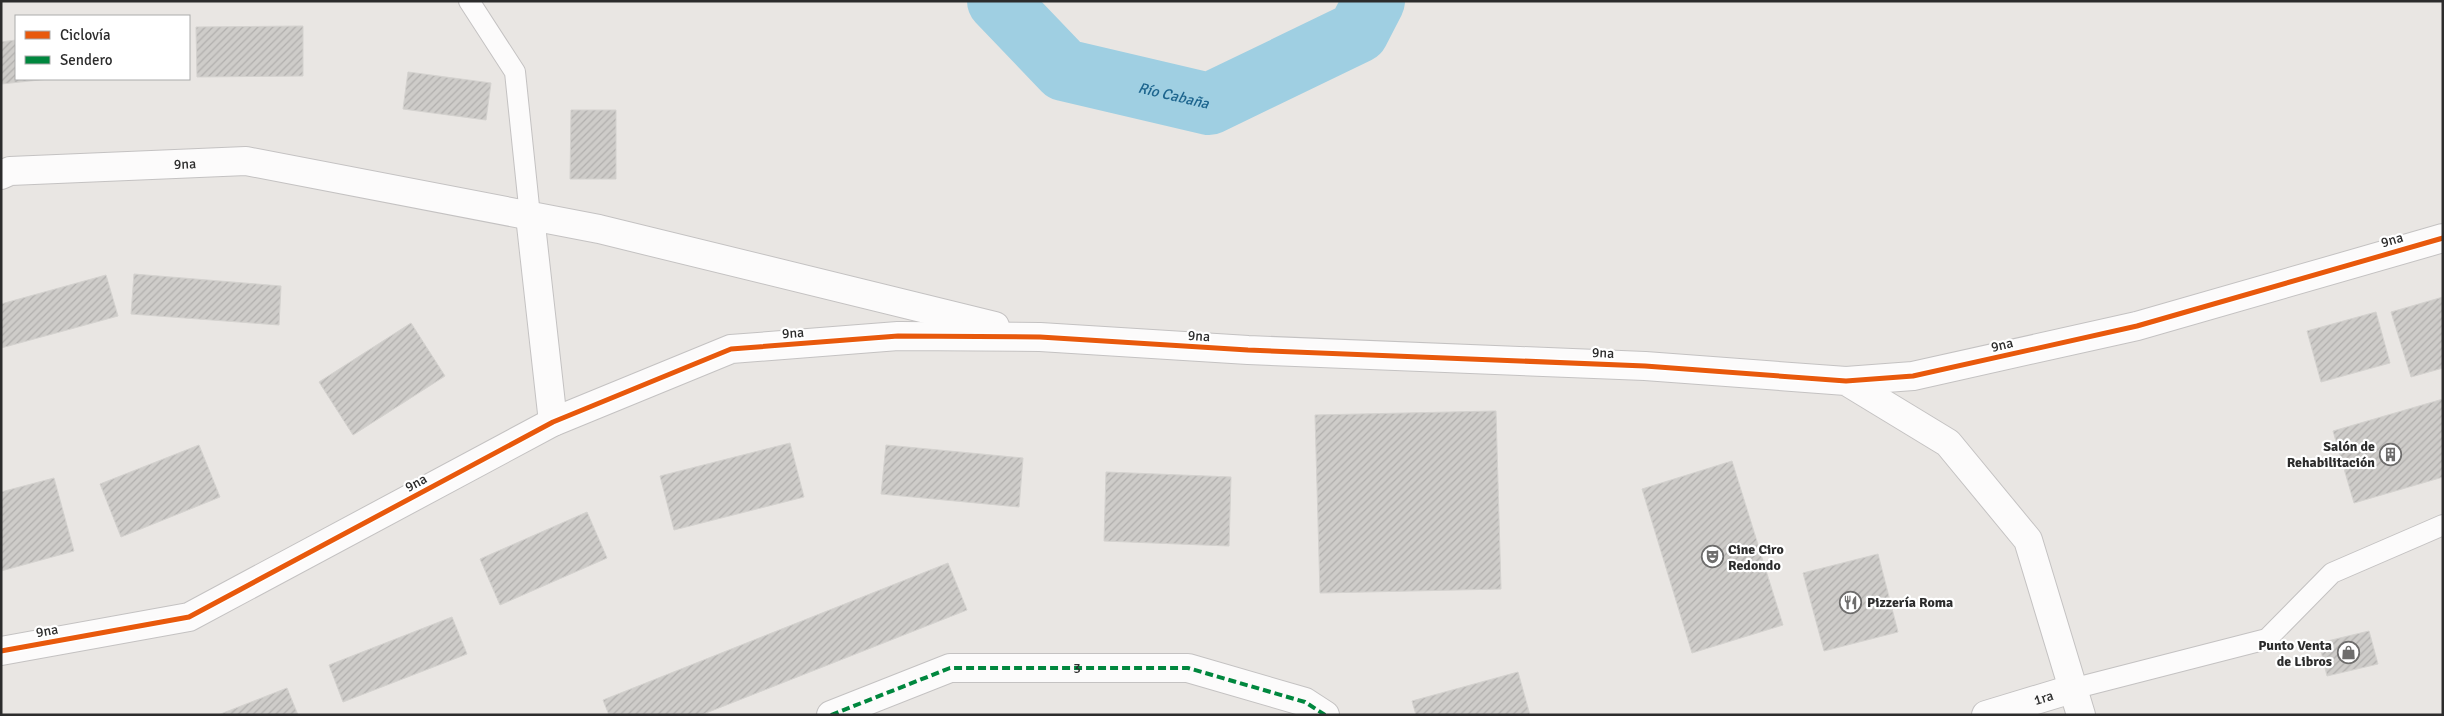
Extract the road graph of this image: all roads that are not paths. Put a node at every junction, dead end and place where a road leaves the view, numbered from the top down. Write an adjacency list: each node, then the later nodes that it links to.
1 (469, 1): 3 (lane)
2 (1, 175): 3 (street, 9na)
3 (530, 216): 5 (street, 9na); 7 (street)
4 (2443, 238): 6 (street, 9na)
5 (1040, 337): 6 (street, 9na); 7 (street, 9na)
6 (1846, 381): 10 (street)
7 (552, 422): 9 (street, 9na)
8 (2443, 525): 10 (lane)
9 (1, 651)
10 (2072, 689): 13 (street, 1ra); 14 (street)
11 (831, 715): 12 (street, 3)
12 (1325, 715)
13 (1986, 715)
14 (2081, 715)

